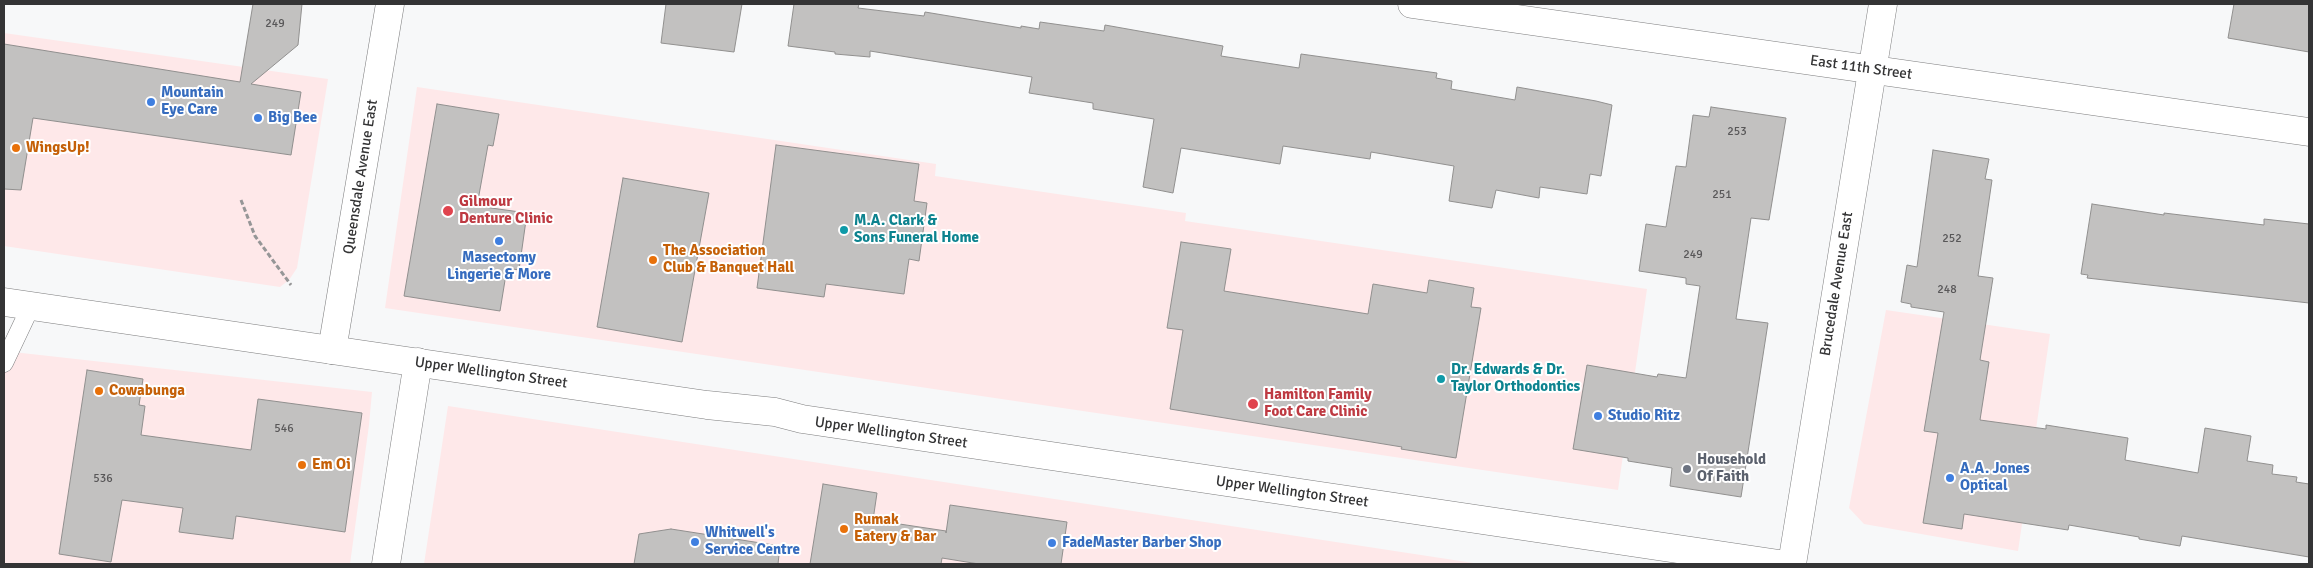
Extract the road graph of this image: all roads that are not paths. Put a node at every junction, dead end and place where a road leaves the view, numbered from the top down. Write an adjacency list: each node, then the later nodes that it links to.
1 (390, 4): 8 (street, Queensdale Avenue East)
2 (1412, 4): 4 (street, East 11th Street)
3 (1883, 4): 4 (street, Brucedale Avenue East)
4 (1872, 70): 5 (street, East 11th Street); 13 (street, Brucedale Avenue East)
5 (2309, 132)
6 (4, 302): 7 (street, Upper Wellington Street)
7 (31, 306): 8 (street, Upper Wellington Street); 10 (lane)
8 (332, 350): 9 (street, Upper Wellington Street)
9 (418, 362): 11 (street); 12 (street, Upper Wellington Street)
10 (4, 364)
11 (386, 564)
12 (1779, 564)
13 (1792, 564)

